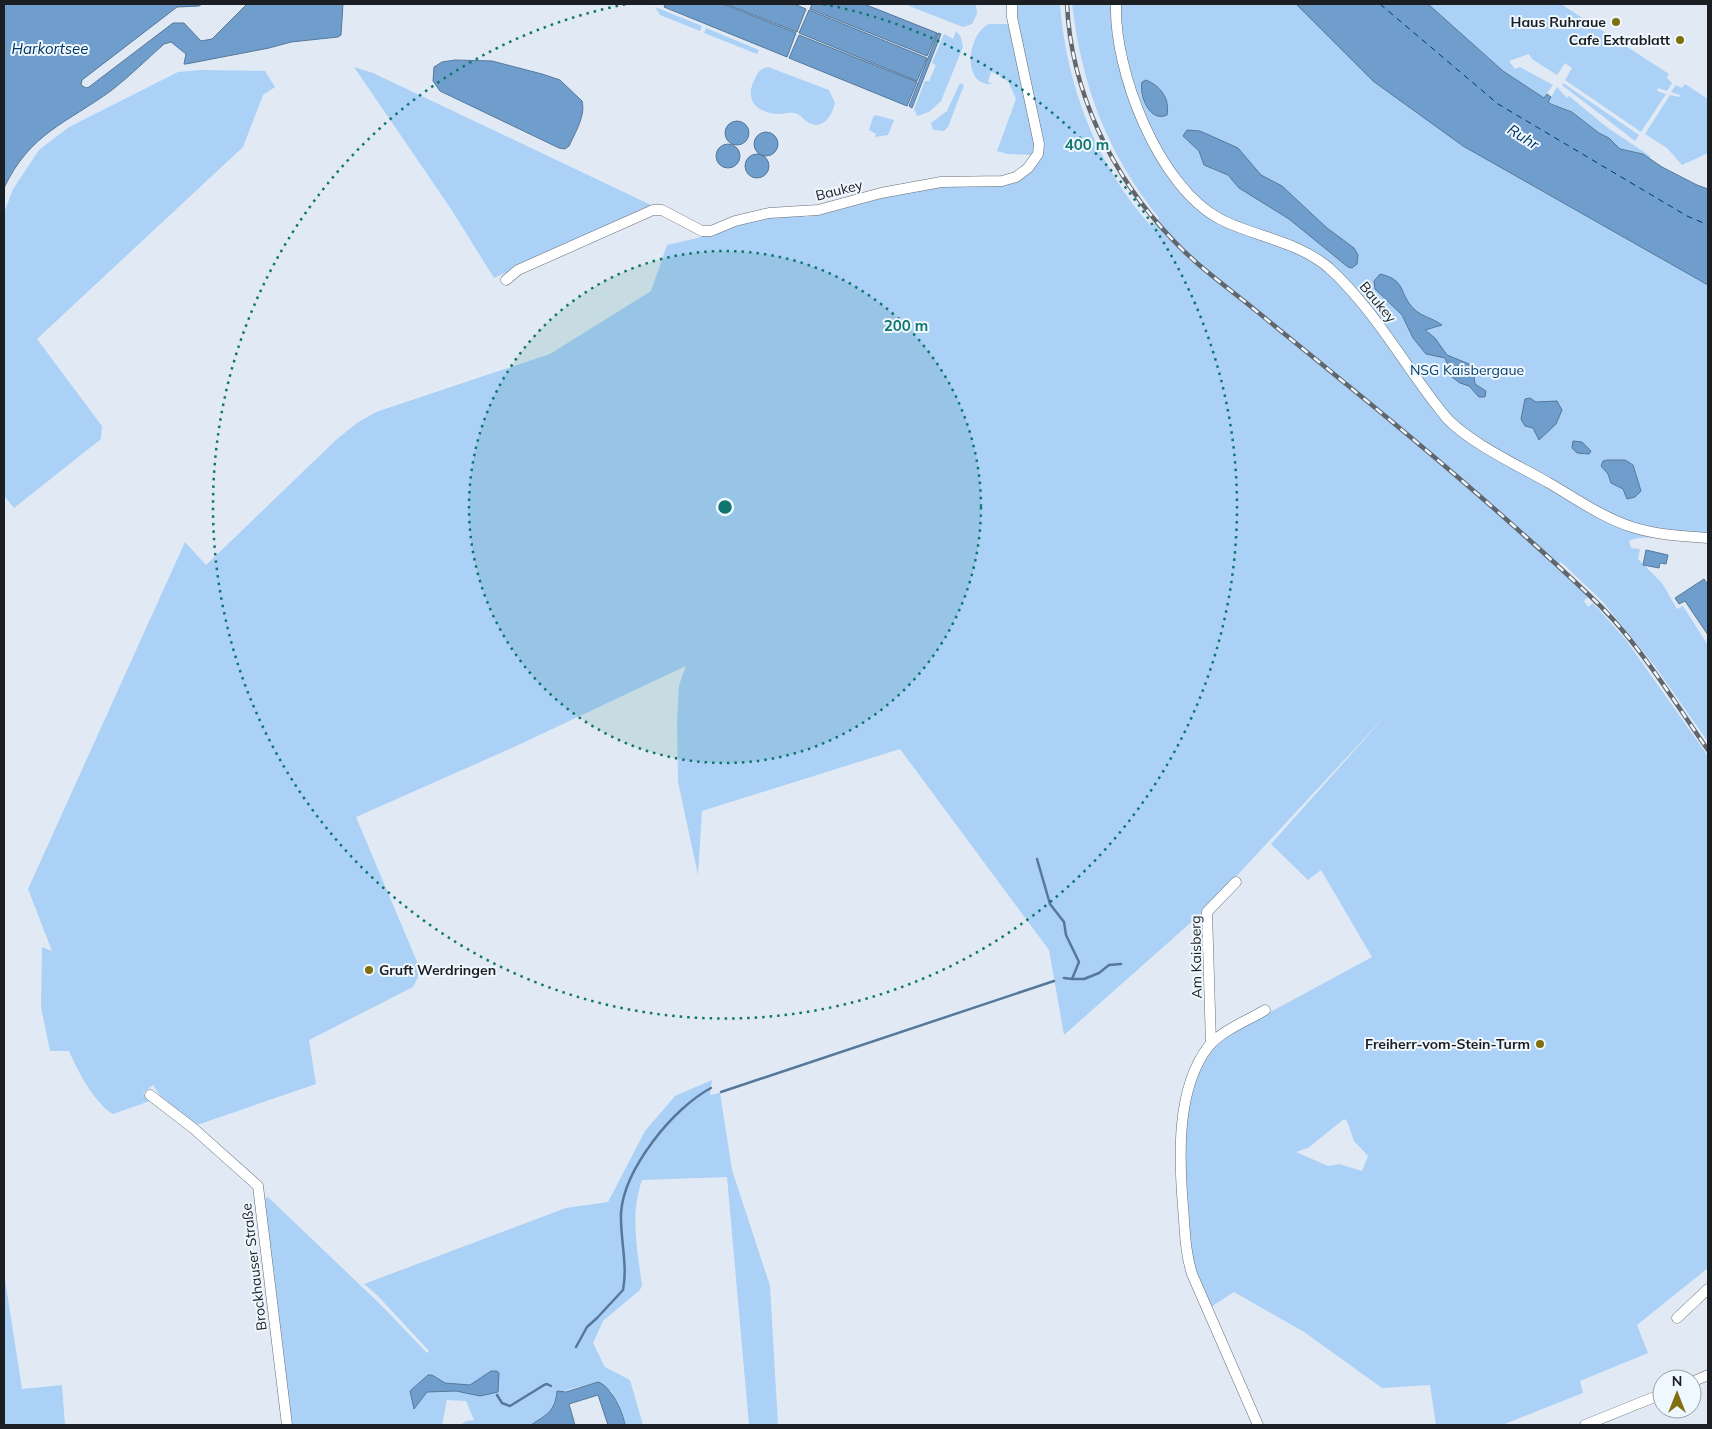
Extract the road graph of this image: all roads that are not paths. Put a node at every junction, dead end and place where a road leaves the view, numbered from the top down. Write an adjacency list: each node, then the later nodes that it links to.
1 (1012, 4): 3 (street, Baukey)
2 (1116, 4): 4 (street, Baukey)
3 (506, 280)
4 (1708, 538)
5 (1236, 882): 7 (street, Am Kaisberg)
6 (1265, 1010): 7 (street)
7 (1211, 1044): 13 (street)
8 (150, 1095): 12 (street, Brockhauser Straße)
9 (1708, 1290): 10 (street)
10 (1677, 1318)
11 (1652, 1398): 14 (street)
12 (287, 1425)
13 (1258, 1425)
14 (1585, 1425)

